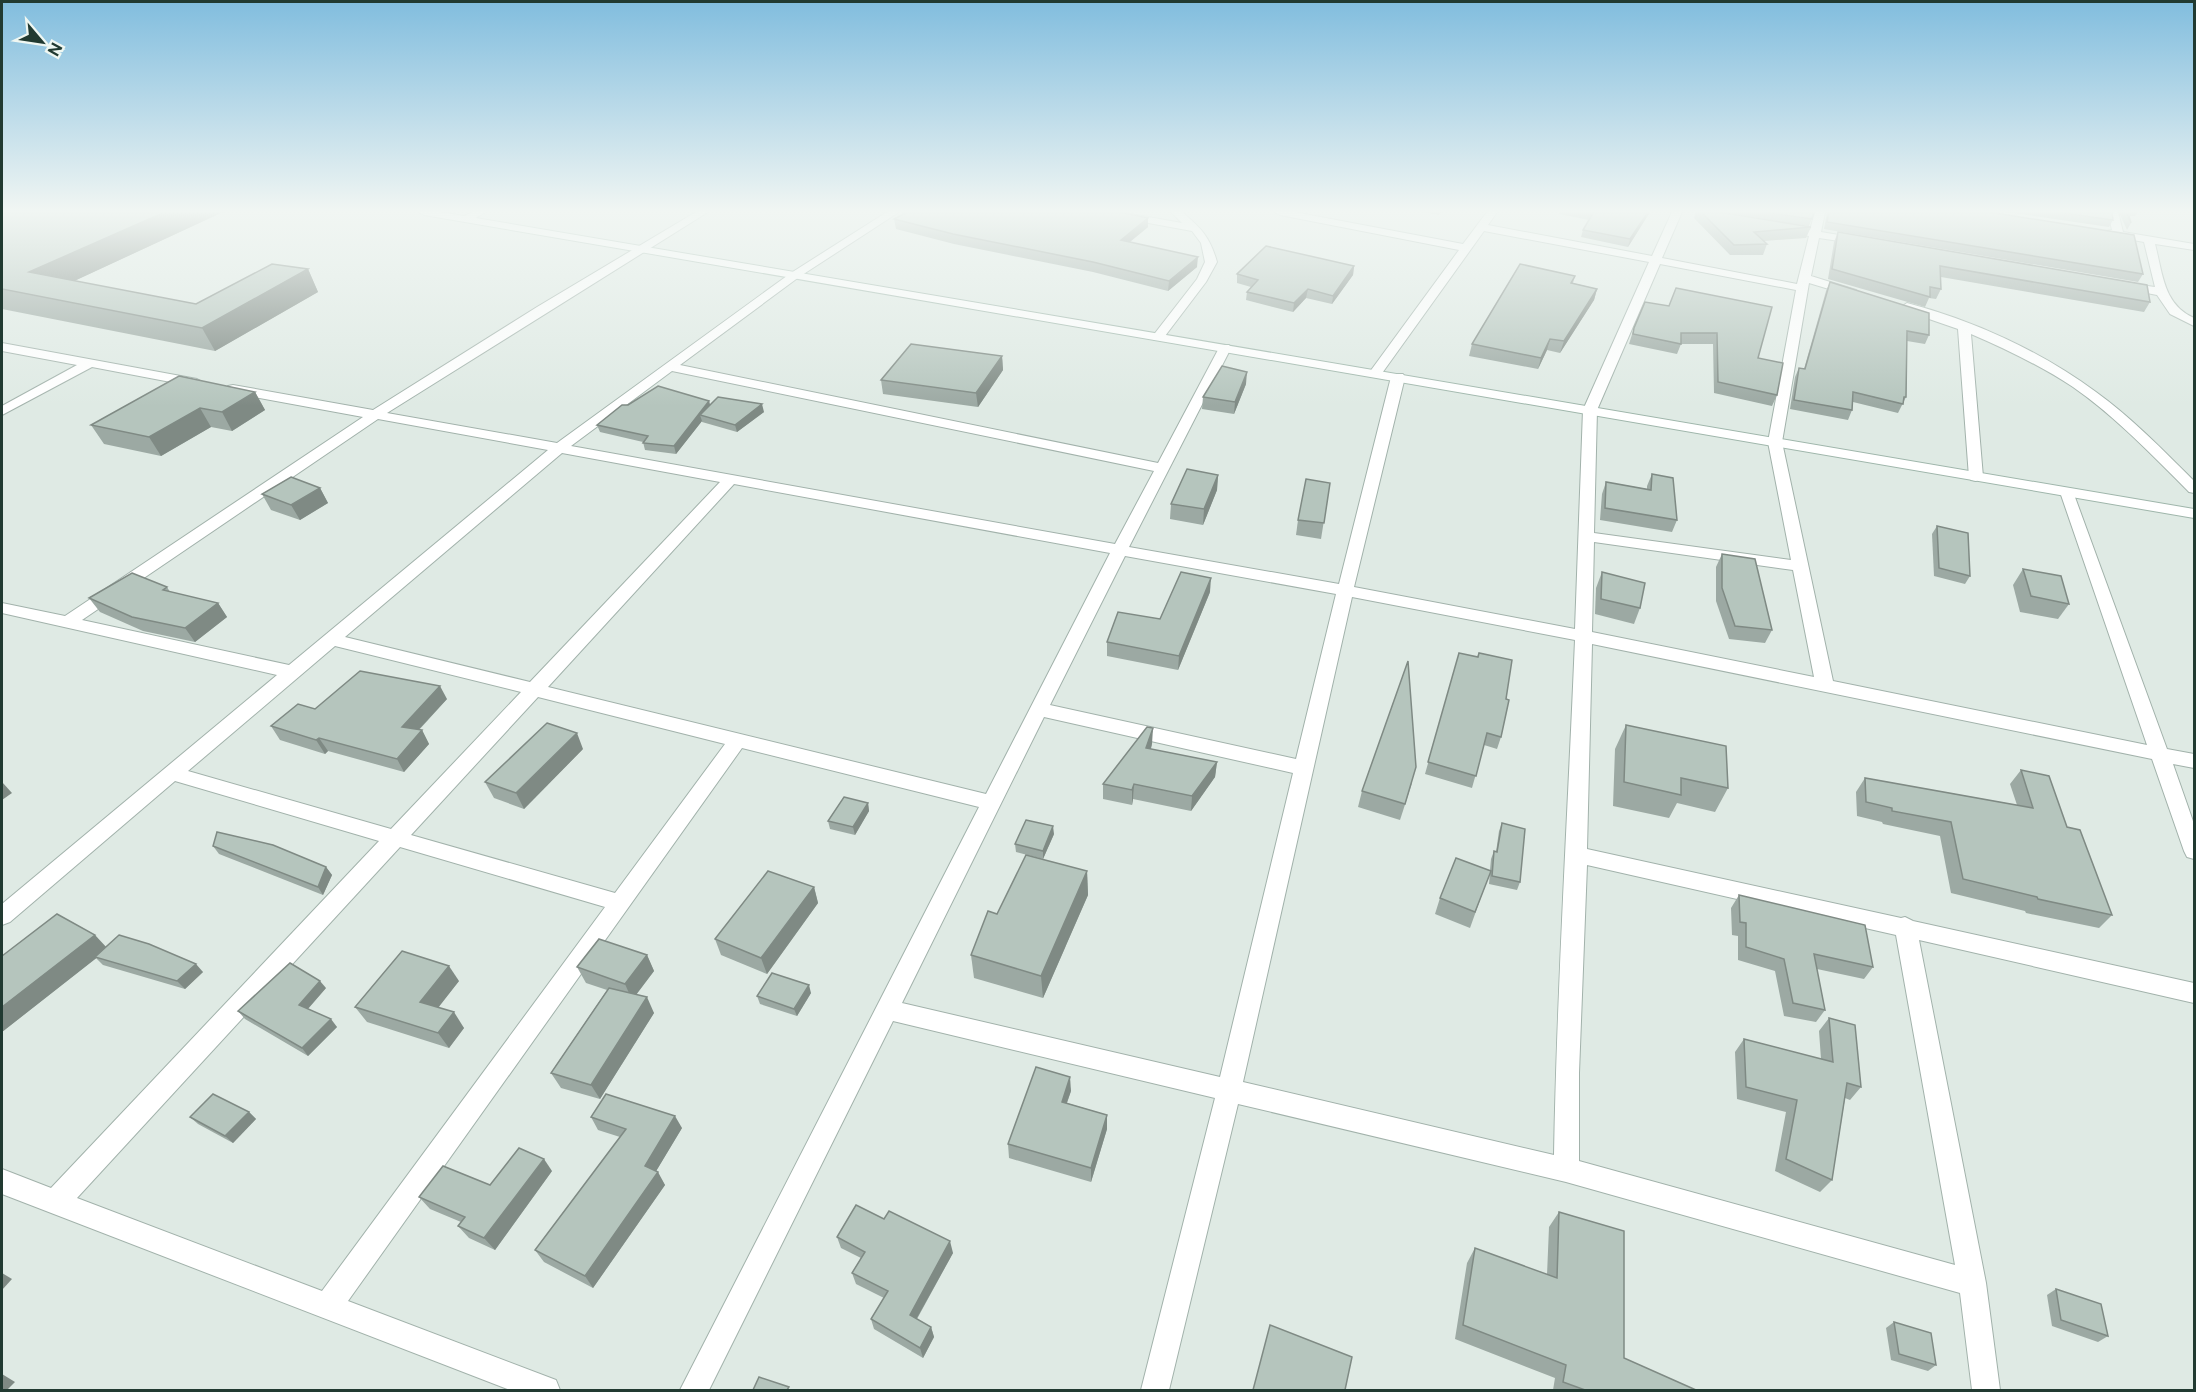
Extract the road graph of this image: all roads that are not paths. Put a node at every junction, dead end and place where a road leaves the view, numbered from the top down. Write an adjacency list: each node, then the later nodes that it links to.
1 (595, 277): 26 (street)
2 (792, 277): 21 (street)
3 (806, 277): 17 (street)
4 (1204, 277): 17 (street)
5 (1444, 277): 22 (street)
6 (1648, 277): 24 (street)
7 (1764, 277): 10 (street)
8 (1804, 277): 10 (street)
9 (2158, 277): 12 (street)
10 (1803, 283): 13 (street); 27 (street)
11 (2116, 284): 12 (street)
12 (2162, 292): 15 (street)
13 (1868, 296)
14 (1899, 305): 16 (street)
15 (2194, 322)
16 (1964, 328): 30 (street); 32 (street)
17 (1158, 337): 19 (street)
18 (2, 347): 20 (street)
19 (1225, 348): 22 (street); 29 (street)
20 (90, 363): 25 (street); 26 (street)
21 (670, 367): 28 (street); 29 (street)
22 (1375, 373): 23 (street)
23 (1398, 377): 24 (street); 38 (street)
24 (1590, 410): 27 (street); 35 (street)
25 (2, 411)
26 (373, 415): 28 (street); 40 (street)
27 (1775, 442): 30 (street); 37 (street)
28 (558, 449): 31 (street); 42 (street)
29 (1162, 468): 36 (street)
30 (1976, 477): 33 (street)
31 (730, 480): 36 (street); 45 (street)
32 (2194, 489)
33 (2067, 492): 34 (street); 48 (street)
34 (2194, 514)
35 (1585, 536): 37 (street); 41 (street)
36 (1120, 549): 38 (street); 46 (street)
37 (1801, 566): 44 (street)
38 (1346, 591): 41 (street); 50 (street)
39 (2, 608): 40 (street)
40 (67, 622): 43 (street)
41 (1582, 636): 44 (street); 55 (street)
42 (331, 639): 43 (street); 45 (street)
43 (292, 672): 51 (street)
44 (1825, 686): 48 (street)
45 (533, 690): 47 (street); 53 (street)
46 (1039, 709): 50 (street); 52 (street)
47 (738, 740): 52 (street); 56 (street)
48 (2158, 754): 49 (street); 54 (street)
49 (2194, 761)
50 (1304, 768): 61 (street)
51 (171, 773): 53 (street); 57 (street)
52 (991, 803): 60 (street)
53 (395, 838): 56 (street); 64 (street)
54 (2194, 851)
55 (1577, 855): 58 (street); 62 (street)
56 (620, 903): 66 (street)
57 (2, 916)
58 (1905, 926): 59 (street); 65 (street)
59 (2194, 993)
60 (886, 1009): 61 (street); 68 (street)
61 (1229, 1090): 62 (street); 69 (street)
62 (1566, 1170): 65 (street)
63 (4, 1186): 64 (street)
64 (55, 1202): 66 (street)
65 (1972, 1283): 70 (street)
66 (327, 1307): 67 (street)
67 (546, 1390)
68 (694, 1390)
69 (1155, 1390)
70 (1986, 1390)

